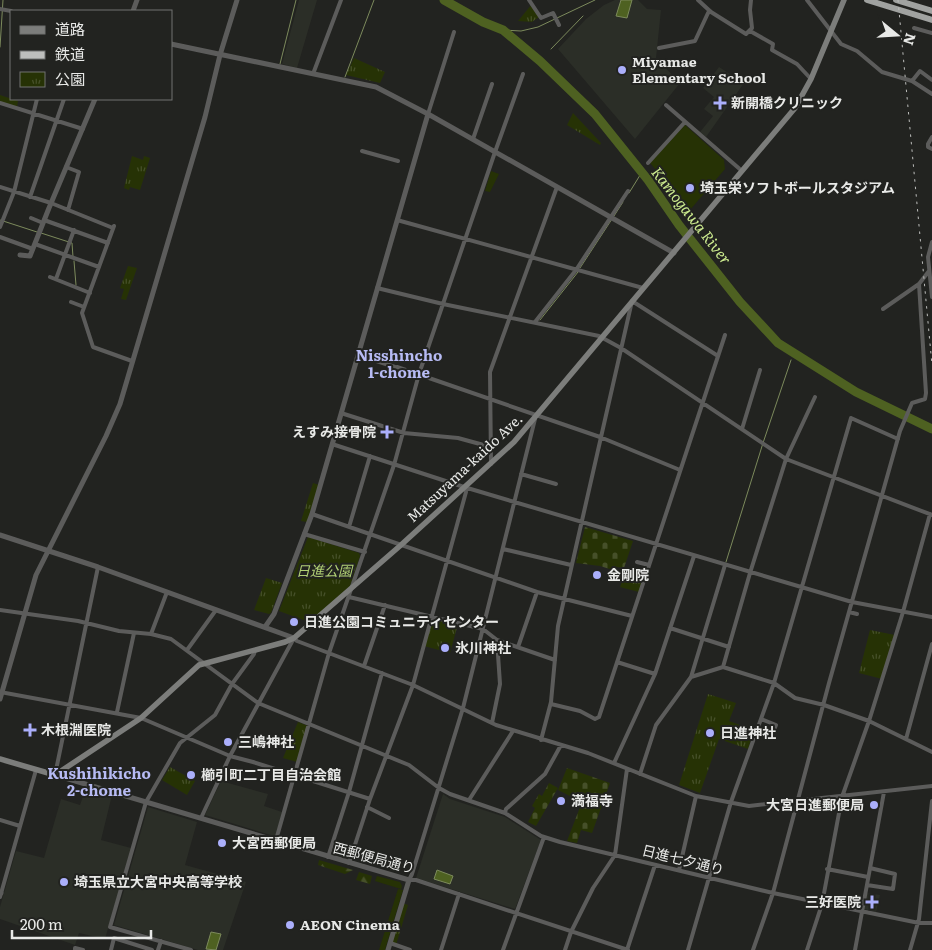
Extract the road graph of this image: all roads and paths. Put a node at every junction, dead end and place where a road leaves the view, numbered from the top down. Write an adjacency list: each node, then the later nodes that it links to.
1 (237, 0): 21 (street)
2 (342, 0): 22 (street)
3 (529, 0): 13 (street)
4 (698, 0): 11 (street)
5 (751, 0): 15 (street)
6 (807, 0): 16 (street)
7 (844, 0): 16 (main road, Matsuyama-kaido Ave.)
8 (867, 0): 12 (highway)
9 (896, 0): 10 (highway)
10 (932, 11)
11 (711, 12): 15 (street); 20 (street)
12 (932, 20)
13 (558, 25)
14 (914, 28): 18 (street)
15 (750, 31): 24 (street)
16 (831, 31): 24 (main road, Matsuyama-kaido Ave.); 26 (street)
17 (454, 32): 35 (street)
18 (932, 32)
19 (172, 44): 21 (street)
20 (659, 48)
21 (220, 55): 22 (street); 92 (street)
22 (313, 74): 35 (street)
23 (523, 74): 43 (street)
24 (811, 79): 47 (main road, Matsuyama-kaido Ave.)
25 (932, 80): 26 (street)
26 (912, 81): 28 (street)
27 (492, 84): 40 (street)
28 (932, 94)
29 (37, 100): 34 (street)
30 (64, 100): 36 (street)
31 (96, 100): 38 (street)
32 (0, 103): 34 (street)
33 (666, 105): 37 (street)
34 (33, 113): 36 (street); 51 (street)
35 (428, 114): 40 (street); 57 (street)
36 (56, 120): 38 (street); 52 (street)
37 (685, 122): 45 (street); 47 (street)
38 (83, 129): 46 (street)
39 (932, 137): 41 (street)
40 (473, 139): 43 (street)
41 (932, 149)
42 (362, 151): 44 (street)
43 (495, 152): 49 (street); 62 (street)
44 (398, 161)
45 (648, 163)
46 (66, 167): 53 (street); 54 (street)
47 (742, 171): 66 (main road, Matsuyama-kaido Ave.)
48 (0, 187): 51 (street)
49 (557, 187): 55 (street); 69 (street)
50 (628, 191): 55 (street)
51 (14, 192): 52 (street); 59 (street)
52 (30, 197): 53 (street)
53 (51, 203): 54 (street); 58 (street)
54 (68, 210): 64 (street)
55 (611, 217): 66 (street); 72 (street)
56 (31, 218): 58 (street)
57 (397, 220): 62 (street); 76 (street)
58 (44, 221): 60 (street); 65 (street)
59 (0, 227)
60 (74, 230): 64 (street); 68 (street)
61 (0, 237): 65 (street)
62 (465, 239): 69 (street); 82 (street)
63 (932, 242): 71 (street)
64 (108, 243): 70 (street)
65 (34, 246): 67 (street); 68 (street)
66 (674, 253): 77 (main road, Matsuyama-kaido Ave.)
67 (20, 255)
68 (66, 255): 70 (street); 74 (street)
69 (532, 257): 72 (street); 85 (street)
70 (99, 267): 78 (street)
71 (930, 268): 75 (street); 79 (street)
72 (576, 270): 77 (street); 86 (street)
73 (50, 277): 74 (street)
74 (56, 279): 78 (street)
75 (919, 284): 84 (street); 103 (street)
76 (377, 288): 82 (street); 90 (street)
77 (643, 288): 80 (main road, Matsuyama-kaido Ave.)
78 (90, 293): 83 (street)
79 (932, 297)
80 (632, 301): 88 (main road, Matsuyama-kaido Ave.); 89 (street); 91 (street)
81 (71, 302): 83 (street)
82 (443, 304): 85 (street); 94 (street)
83 (84, 307): 92 (street)
84 (883, 309)
85 (511, 317): 86 (street); 96 (street)
86 (535, 322): 88 (street)
87 (725, 335): 91 (street)
88 (602, 337): 89 (street); 99 (main road, Matsuyama-kaido Ave.)
89 (621, 348): 97 (street); 102 (street)
90 (358, 355): 94 (street); 98 (street)
91 (718, 356): 97 (street)
92 (132, 361): 127 (street)
93 (760, 370): 100 (street)
94 (420, 374): 96 (street); 101 (street)
95 (815, 397): 107 (street)
96 (490, 398): 99 (street); 105 (street)
97 (703, 402): 100 (street); 110 (street)
98 (341, 413): 101 (street); 104 (street)
99 (537, 417): 102 (street); 109 (main road, Matsuyama-kaido Ave.); 111 (street)
100 (742, 429): 107 (street)
101 (404, 433): 105 (street); 108 (street)
102 (600, 437): 110 (street); 119 (street)
103 (898, 438): 112 (street); 115 (street)
104 (332, 444): 106 (street); 117 (street)
105 (491, 447): 109 (street)
106 (370, 456): 108 (street); 120 (street)
107 (786, 459): 112 (street); 136 (street)
108 (394, 464): 114 (street); 122 (street)
109 (491, 464): 114 (main road, Matsuyama-kaido Ave.)
110 (680, 470): 124 (street)
111 (522, 474): 113 (street); 116 (street)
112 (834, 478): 115 (street); 139 (street)
113 (556, 484)
114 (464, 487): 116 (street); 125 (main road, Matsuyama-kaido Ave.); 130 (street)
115 (882, 496): 118 (street); 144 (street)
116 (514, 502): 119 (street); 126 (street)
117 (312, 514): 120 (street); 121 (street)
118 (931, 514): 149 (street)
119 (582, 522): 124 (street); 132 (street)
120 (349, 527): 122 (street)
121 (304, 534): 128 (street); 156 (street)
122 (371, 534): 125 (street); 128 (street)
123 (0, 535): 127 (street)
124 (655, 544): 129 (street); 133 (street)
125 (401, 545): 130 (street); 138 (main road, Matsuyama-kaido Ave.)
126 (503, 548): 132 (street); 137 (street)
127 (49, 550): 135 (street); 150 (street)
128 (365, 552): 138 (street)
129 (694, 556): 134 (street); 157 (street)
130 (447, 561): 137 (street); 153 (street)
131 (637, 562): 133 (street)
132 (572, 565): 143 (street)
133 (648, 565): 152 (street)
134 (725, 565): 136 (street); 162 (street)
135 (98, 567): 140 (street); 155 (street)
136 (750, 573): 139 (street); 166 (street)
137 (496, 576): 141 (street); 158 (street)
138 (352, 588): 142 (street); 161 (main road, Matsuyama-kaido Ave.)
139 (802, 588): 144 (street); 178 (street)
140 (166, 592): 147 (street); 160 (street)
141 (537, 592): 143 (street); 165 (street)
142 (349, 597): 145 (street); 169 (street)
143 (565, 599): 152 (street); 170 (street)
144 (852, 602): 148 (street); 149 (street)
145 (385, 605): 153 (street); 173 (street)
146 (0, 610): 150 (street, 日進七夕通り)
147 (216, 610): 156 (street); 167 (street)
148 (849, 612): 151 (street); 186 (street)
149 (903, 612): 154 (street); 191 (street)
150 (24, 613): 155 (street, 日進七夕通り); 181 (street)
151 (858, 614)
152 (632, 616): 171 (street)
153 (432, 617): 158 (street); 180 (street)
154 (932, 618)
155 (86, 623): 159 (street, 日進七夕通り); 183 (street)
156 (266, 627): 161 (street)
157 (670, 628): 162 (street); 176 (street)
158 (482, 630): 163 (street); 187 (street)
159 (134, 633): 160 (street, 日進七夕通り); 188 (street)
160 (151, 634): 167 (street, 日進七夕通り)
161 (294, 638): 168 (main road, Matsuyama-kaido Ave.); 169 (street); 184 (street)
162 (703, 639): 166 (street); 177 (street)
163 (497, 640): 165 (street); 192 (street)
164 (932, 644): 197 (street)
165 (518, 647): 170 (street)
166 (729, 647): 174 (street)
167 (187, 650): 172 (street, 日進七夕通り)
168 (255, 650): 172 (main road, Matsuyama-kaido Ave.); 179 (street)
169 (330, 654): 173 (street); 193 (street)
170 (555, 660): 185 (street)
171 (617, 662): 176 (street); 185 (street)
172 (203, 663): 179 (street, 日進七夕通り); 189 (main road, Matsuyama-kaido Ave.)
173 (364, 666): 175 (street)
174 (723, 667): 177 (street); 178 (street)
175 (382, 673): 180 (street); 199 (street)
176 (655, 674): 205 (street)
177 (691, 677): 208 (street)
178 (774, 683): 186 (street); 190 (street)
179 (232, 684): 184 (street, 日進七夕通り); 196 (street)
180 (413, 685): 187 (street); 202 (street)
181 (1, 692): 182 (street); 183 (street)
182 (0, 699)
183 (69, 704): 188 (street); 209 (street)
184 (258, 704): 193 (street, 日進七夕通り); 203 (street)
185 (551, 704): 198 (street)
186 (824, 706): 191 (street); 219 (street)
187 (463, 708): 192 (street); 212 (street)
188 (117, 712): 189 (street)
189 (141, 718): 196 (street); 209 (main road, Matsuyama-kaido Ave.)
190 (761, 719): 195 (street); 195 (street)
191 (869, 721): 197 (street); 216 (street)
192 (492, 723): 194 (street)
193 (309, 725): 199 (street, 日進七夕通り); 210 (street)
194 (513, 731): 198 (street); 218 (street)
195 (756, 733): 222 (street)
196 (186, 738): 203 (street); 221 (street)
197 (906, 739): 201 (street)
198 (542, 740): 200 (street)
199 (362, 745): 202 (street, 日進七夕通り); 213 (street)
200 (561, 745): 205 (street); 224 (street)
201 (932, 752)
202 (386, 755): 212 (street, 日進七夕通り); 217 (street)
203 (230, 756): 210 (street); 225 (street)
204 (0, 759): 207 (main road)
205 (614, 763): 206 (street)
206 (627, 769): 208 (street); 231 (street)
207 (36, 770): 209 (main road); 228 (street)
208 (640, 774): 215 (street)
209 (55, 775): 221 (street, 西郵便局通り)
210 (295, 775): 213 (street); 230 (street)
211 (932, 786): 214 (street)
212 (439, 788): 218 (street, 日進七夕通り); 240 (street)
213 (349, 792): 217 (street); 232 (street)
214 (884, 792): 216 (street); 235 (street)
215 (696, 796): 222 (street); 237 (street)
216 (842, 797): 219 (street); 236 (street)
217 (370, 799): 223 (street)
218 (469, 800): 224 (street, 日進七夕通り)
219 (797, 801): 222 (street); 242 (street)
220 (932, 801): 248 (street)
221 (146, 802): 225 (street, 西郵便局通り); 251 (street)
222 (731, 802): 239 (street)
223 (367, 807): 226 (street); 233 (street)
224 (505, 812): 229 (street, 日進七夕通り)
225 (201, 818): 230 (street, 西郵便局通り)
226 (389, 818)
227 (0, 820): 228 (street)
228 (20, 826): 243 (street)
229 (544, 837): 231 (street, 日進七夕通り); 247 (street)
230 (276, 840): 232 (street, 西郵便局通り)
231 (615, 855): 234 (street, 日進七夕通り); 250 (street)
232 (328, 857): 233 (street, 西郵便局通り)
233 (349, 863): 240 (street, 西郵便局通り)
234 (655, 865): 237 (street, 日進七夕通り); 264 (street)
235 (870, 868): 238 (street); 241 (street)
236 (827, 869): 238 (street); 245 (street)
237 (678, 870): 239 (street, 日進七夕通り)
238 (868, 876): 241 (street)
239 (710, 877): 242 (street, 日進七夕通り); 265 (street)
240 (408, 880): 244 (street, 西郵便局通り); 252 (street)
241 (867, 885): 246 (street)
242 (773, 893): 245 (street, 日進七夕通り); 266 (street)
243 (0, 894)
244 (460, 894): 247 (street, 西郵便局通り); 261 (street)
245 (822, 904): 246 (street, 日進七夕通り); 267 (street)
246 (862, 912): 248 (street, 日進七夕通り); 268 (street)
247 (516, 913): 250 (street, 西郵便局通り); 262 (street)
248 (919, 923): 249 (street, 日進七夕通り); 269 (street)
249 (932, 924)
250 (571, 932): 263 (street); 264 (street, 西郵便局通り)
251 (161, 942): 257 (street); 258 (street)
252 (390, 943): 259 (street); 260 (street)
253 (75, 950): 254 (street)
254 (83, 950)
255 (111, 950): 256 (street)
256 (152, 950)
257 (158, 950)
258 (191, 950)
259 (388, 950)
260 (410, 950)
261 (441, 950)
262 (503, 950)
263 (565, 950)
264 (627, 950)
265 (688, 950)
266 (752, 950)
267 (807, 950)
268 (855, 950)
269 (910, 950)

